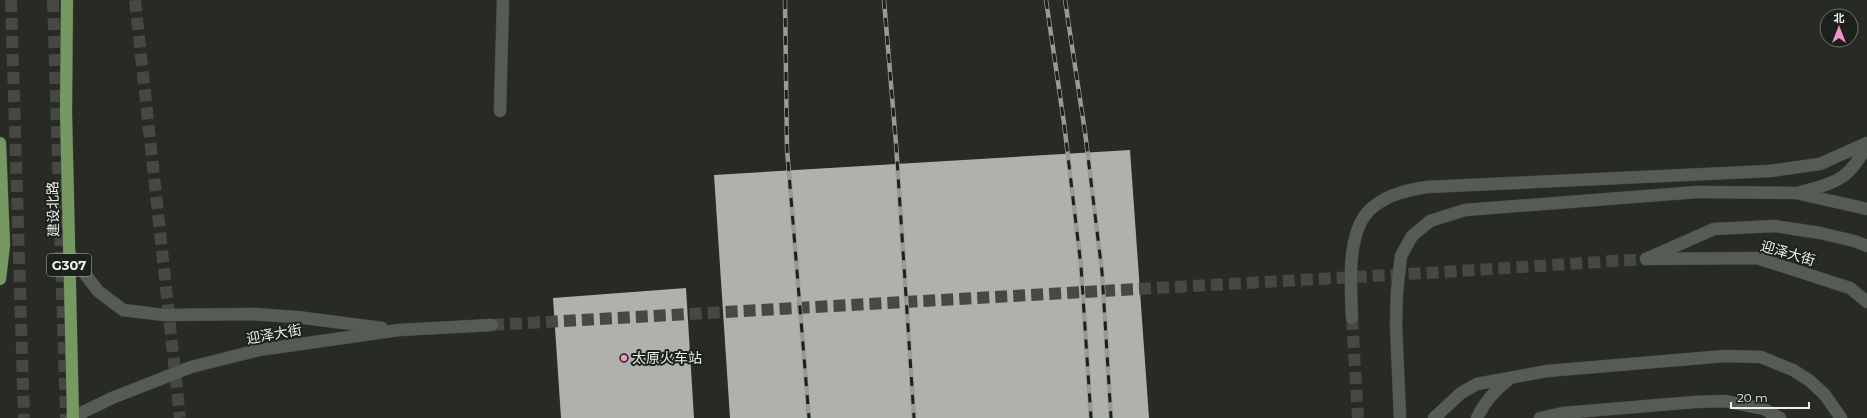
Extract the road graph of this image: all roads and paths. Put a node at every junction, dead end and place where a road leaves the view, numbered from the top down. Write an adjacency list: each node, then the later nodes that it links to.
1 (67, 0): 10 (highway, 建设北路 / G307)
2 (503, 0): 3 (street)
3 (500, 111)
4 (0, 143): 9 (highway)
5 (1867, 144): 6 (street); 13 (street)
6 (1796, 193): 7 (street); 18 (street, bridge)
7 (1867, 209)
8 (1867, 246): 12 (street, 迎泽大街)
9 (2, 247): 11 (highway)
10 (69, 253): 15 (street); 17 (highway, 建设北路 / G307)
11 (0, 279)
12 (1867, 302)
13 (1352, 318)
14 (492, 325): 15 (street, 迎泽大街)
15 (399, 330): 17 (street, 迎泽大街)
16 (1509, 379): 19 (street); 20 (street); 23 (street)
17 (73, 418)
18 (1400, 418)
19 (1434, 418)
20 (1477, 418)
21 (1540, 418): 22 (street)
22 (1780, 418)
23 (1841, 418)

